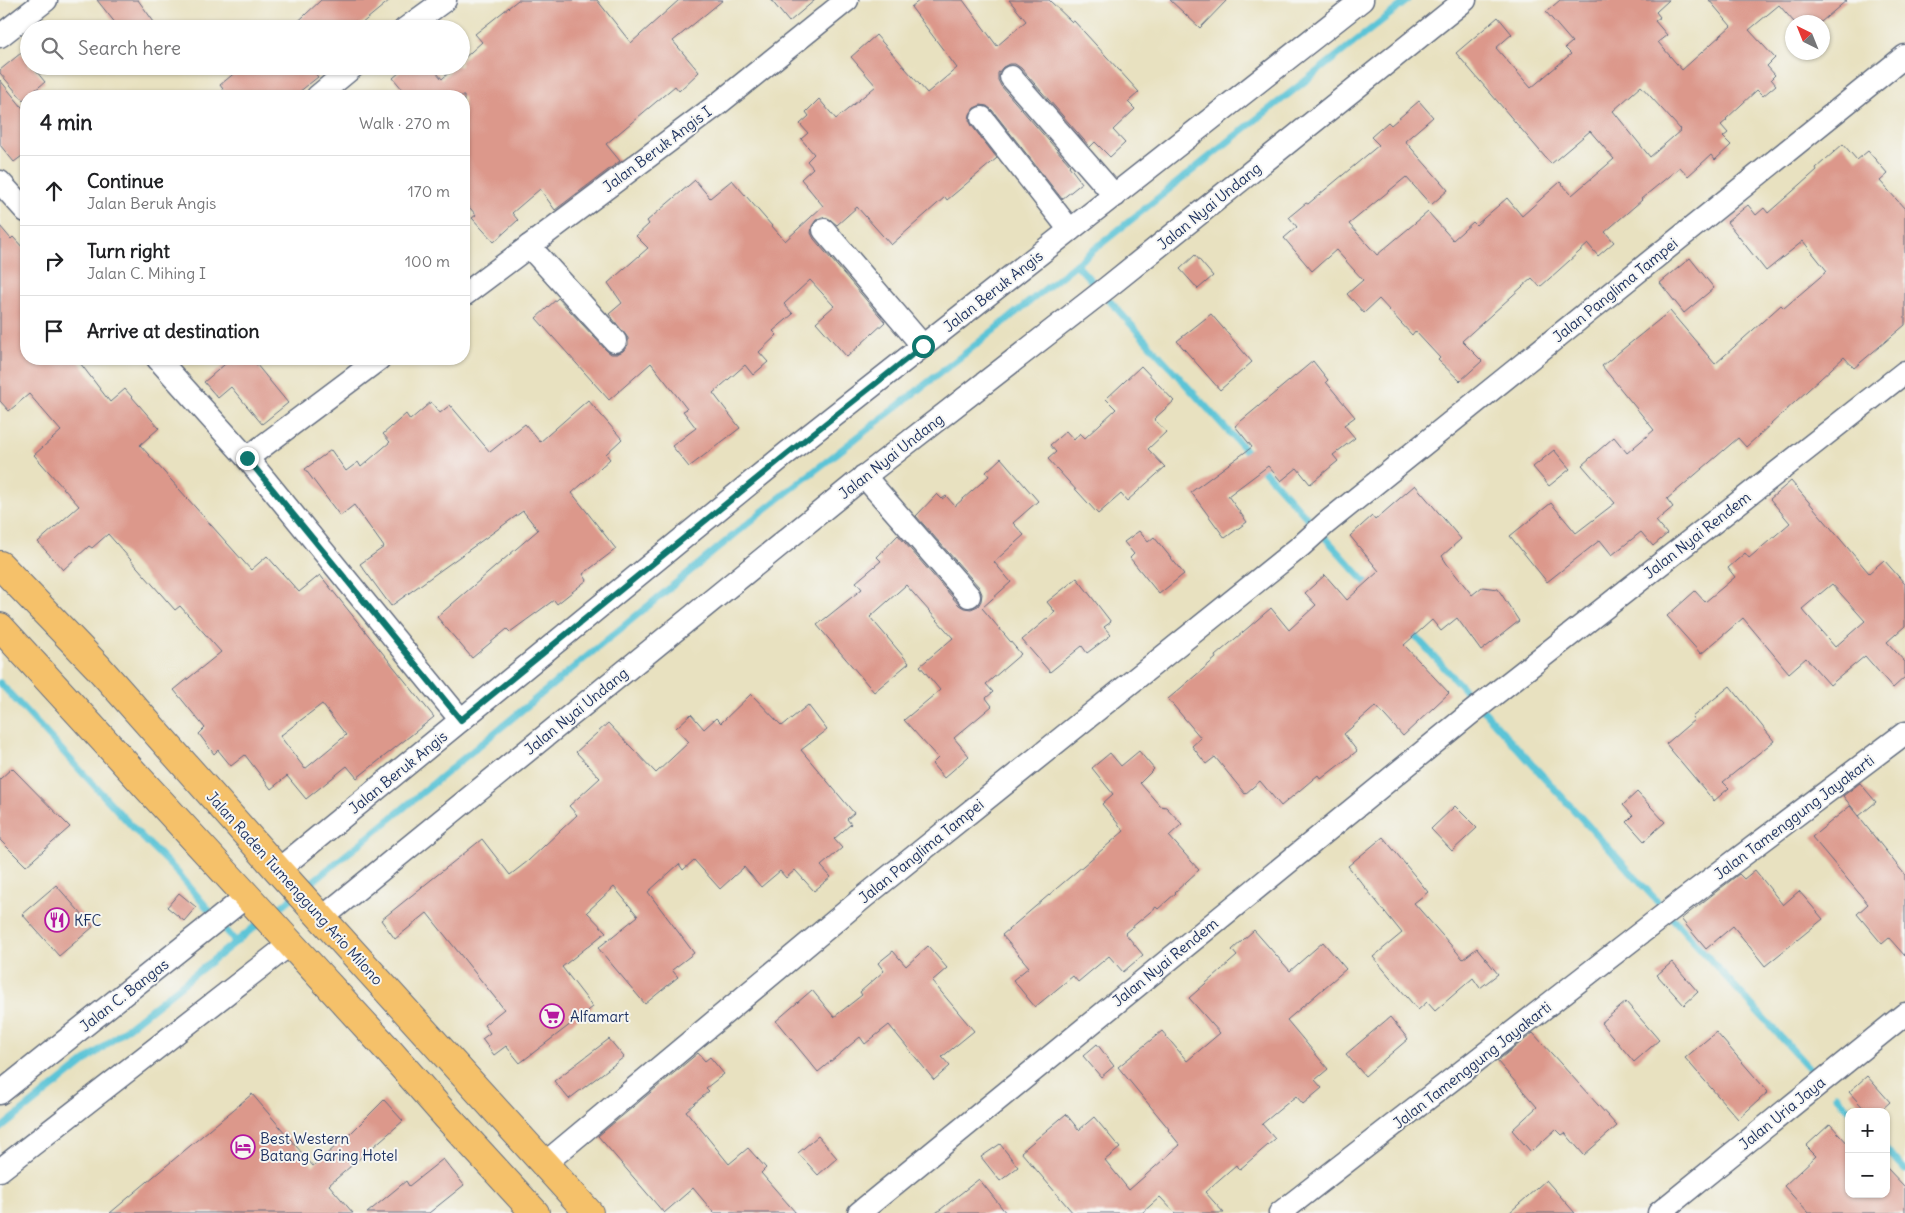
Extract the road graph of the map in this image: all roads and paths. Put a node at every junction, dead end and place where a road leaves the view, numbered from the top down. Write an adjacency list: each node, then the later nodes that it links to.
1 (46, 0): 7 (street)
2 (445, 0): 8 (street)
3 (848, 0): 20 (street, Jalan Beruk Angis I)
4 (1362, 0): 16 (street, Jalan Beruk Angis)
5 (1465, 0): 28 (street, Jalan Nyai Undang)
6 (20, 20): 9 (street)
7 (20, 20)
8 (417, 20)
9 (0, 36)
10 (1905, 56): 42 (street, Jalan Panglima Tampei)
11 (343, 75): 13 (street)
12 (1011, 77): 16 (street)
13 (325, 90)
14 (982, 118): 19 (street)
15 (0, 182): 17 (street)
16 (1115, 196): 19 (street, Jalan Beruk Angis)
17 (20, 204)
18 (824, 230): 23 (street)
19 (1070, 230): 23 (street, Jalan Beruk Angis)
20 (529, 246): 21 (street, Jalan Beruk Angis I); 22 (street)
21 (470, 290)
22 (616, 341)
23 (923, 346): 32 (street, Jalan Beruk Angis)
24 (163, 365): 27 (street)
25 (371, 365): 27 (street)
26 (1905, 372): 46 (street, Jalan Nyai Rendem)
27 (247, 458): 32 (street)
28 (864, 476): 30 (street); 36 (street, Jalan Nyai Undang)
29 (0, 565): 34 (highway, Jalan Raden Tumenggung Ario Milono)
30 (969, 596)
31 (0, 626): 35 (highway)
32 (461, 720): 34 (street, Jalan Beruk Angis)
33 (1905, 733): 47 (street, Jalan Tamenggung Jayakarti)
34 (284, 875): 36 (highway, Jalan Raden Tumenggung Ario Milono)
35 (245, 904): 37 (highway); 40 (street, Jalan C. Bangas)
36 (316, 912): 39 (highway, Jalan Raden Tumenggung Ario Milono)
37 (285, 938): 41 (highway); 43 (street)
38 (1905, 1014): 48 (street, Jalan Uria Jaya)
39 (478, 1090): 41 (highway); 42 (highway, Jalan Raden Tumenggung Ario Milono)
40 (0, 1093)
41 (447, 1117): 44 (highway)
42 (544, 1164): 45 (highway, Jalan Raden Tumenggung Ario Milono)
43 (0, 1170)
44 (535, 1213)
45 (589, 1213)
46 (859, 1213)
47 (1280, 1213)
48 (1659, 1213)

